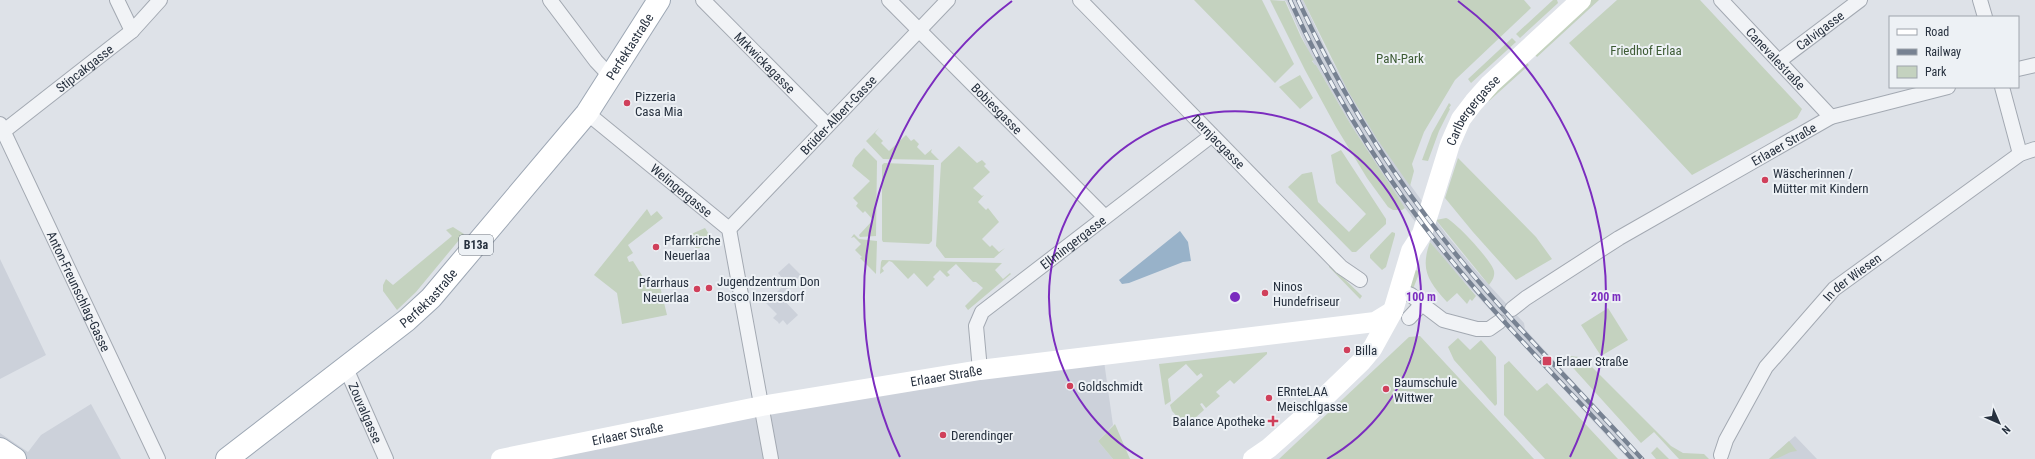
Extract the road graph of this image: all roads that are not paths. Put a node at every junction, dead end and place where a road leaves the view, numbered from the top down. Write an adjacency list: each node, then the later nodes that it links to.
1 (117, 0): 16 (street)
2 (160, 0): 16 (street, Stipcakgasse)
3 (550, 0): 20 (street)
4 (658, 0): 20 (main road, Perfektastraße / B13a)
5 (703, 0): 25 (street, Mrkwickagasse)
6 (889, 0): 15 (street, Bobiesgasse)
7 (948, 0): 15 (street, Brüder-Albert-Gasse)
8 (1080, 0): 27 (street, Dernjacgasse)
9 (1567, 0): 32 (street, Carlbergergasse)
10 (1581, 0): 32 (street, Carlbergergasse)
11 (1721, 0): 17 (street, Canevalestraße)
12 (1860, 0): 17 (street, Calvigasse)
13 (1980, 0): 14 (street)
14 (1985, 16)
15 (918, 30): 25 (street, Brüder-Albert-Gasse); 30 (street, Bobiesgasse)
16 (132, 31): 26 (street, Stipcakgasse)
17 (1779, 61): 24 (street, Canevalestraße)
18 (2035, 65): 19 (street)
19 (2019, 69)
20 (611, 77): 23 (main road, Perfektastraße / B13a)
21 (1944, 88): 24 (street, Erlaaer Straße)
22 (2002, 88): 29 (street)
23 (587, 113): 31 (street, Welingergasse); 39 (main road, Perfektastraße / B13a)
24 (1831, 117): 36 (street, Erlaaer Straße)
25 (827, 125): 31 (street, Brüder-Albert-Gasse)
26 (2, 127): 46 (street, Anton-Freunschlag-Gasse)
27 (1211, 136): 30 (street, Ellmingergasse); 33 (street, Dernjacgasse)
28 (2035, 149): 29 (street, In der Wiesen)
29 (2020, 154): 44 (street, In der Wiesen)
30 (1105, 217): 40 (street, Ellmingergasse)
31 (729, 229): 41 (street)
32 (1411, 251): 34 (street, Carlbergergasse)
33 (1360, 280)
34 (1399, 290): 35 (street); 37 (street, Carlbergergasse)
35 (1422, 304): 37 (street, Erlaaer Straße); 38 (street)
36 (1512, 309)
37 (1401, 314): 40 (street, Erlaaer Straße); 51 (street, Carlbergergasse)
38 (1499, 322)
39 (345, 366): 43 (main road, Perfektastraße / B13a); 48 (street, Zouvalgasse)
40 (980, 370): 41 (street, Erlaaer Straße)
41 (762, 406): 49 (street, Erlaaer Straße); 50 (street)
42 (0, 450): 45 (main road)
43 (239, 452): 47 (main road, Perfektastraße / B13a)
44 (1722, 455)
45 (15, 459)
46 (158, 459)
47 (227, 459)
48 (386, 459)
49 (501, 459)
50 (771, 459)
51 (1253, 459)

